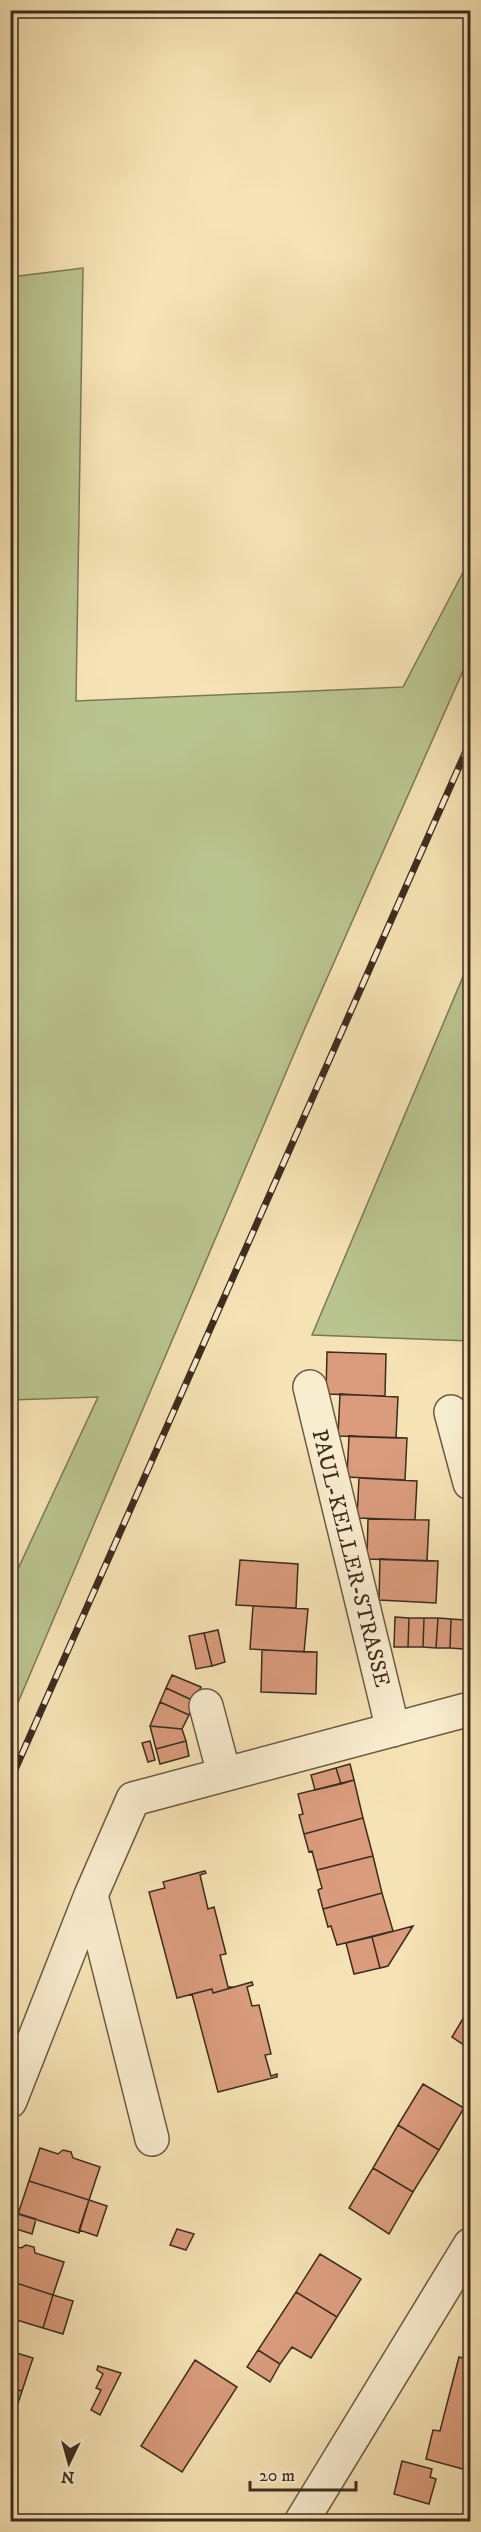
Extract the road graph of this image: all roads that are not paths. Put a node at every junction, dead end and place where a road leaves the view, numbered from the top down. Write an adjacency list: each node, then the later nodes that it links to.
1 (310, 1387): 6 (street, PAUL-KELLER-STRASSE)
2 (451, 1412): 3 (street)
3 (471, 1483)
4 (206, 1706): 7 (street)
5 (471, 1709): 6 (street)
6 (393, 1730): 7 (street)
7 (224, 1774): 8 (street)
8 (91, 1895): 9 (street); 10 (street)
9 (10, 2101)
10 (152, 2139)
11 (471, 2245): 12 (street)
12 (301, 2522)

